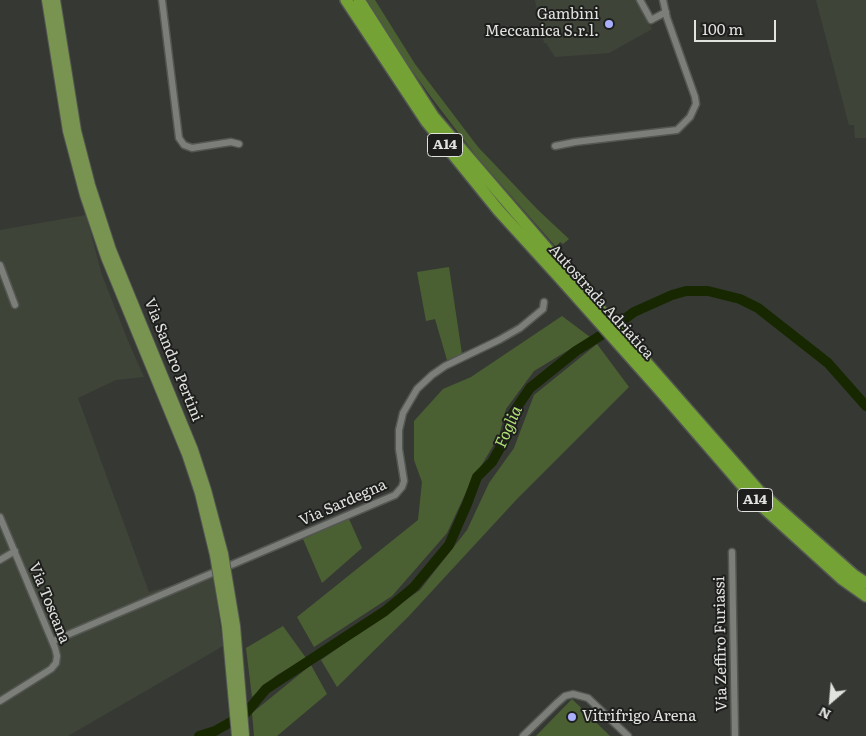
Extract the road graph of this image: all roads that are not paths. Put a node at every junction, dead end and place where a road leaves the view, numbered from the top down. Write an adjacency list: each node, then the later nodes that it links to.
1 (47, 0): 19 (main road, Via Sandro Pertini)
2 (55, 0): 19 (main road, Via Sandro Pertini)
3 (162, 0): 9 (street)
4 (346, 0): 12 (highway, Autostrada Adriatica / A14)
5 (359, 0): 12 (highway, Autostrada Adriatica / A14)
6 (640, 0): 8 (street)
7 (663, 0): 8 (street)
8 (666, 12): 10 (street)
9 (239, 144)
10 (555, 146)
11 (0, 265): 14 (street)
12 (564, 275): 15 (highway, Autostrada Adriatica / A14)
13 (544, 302): 23 (street, Via Sardegna)
14 (15, 305)
15 (662, 386): 21 (highway, Autostrada Adriatica / A14); 22 (highway, Autostrada Adriatica / A14)
16 (0, 517): 17 (street, Via Toscana)
17 (14, 551): 20 (street); 23 (street, Via Toscana)
18 (732, 552): 29 (street, Via Zeffiro Furiassi)
19 (219, 554): 25 (main road, Via Sandro Pertini, bridge); 26 (main road, Via Sandro Pertini, bridge)
20 (0, 560)
21 (866, 583)
22 (866, 596)
23 (52, 641): 24 (street, Via Toscana)
24 (0, 701)
25 (237, 736)
26 (244, 736)
27 (524, 736): 28 (street)
28 (628, 736)
29 (735, 736)

